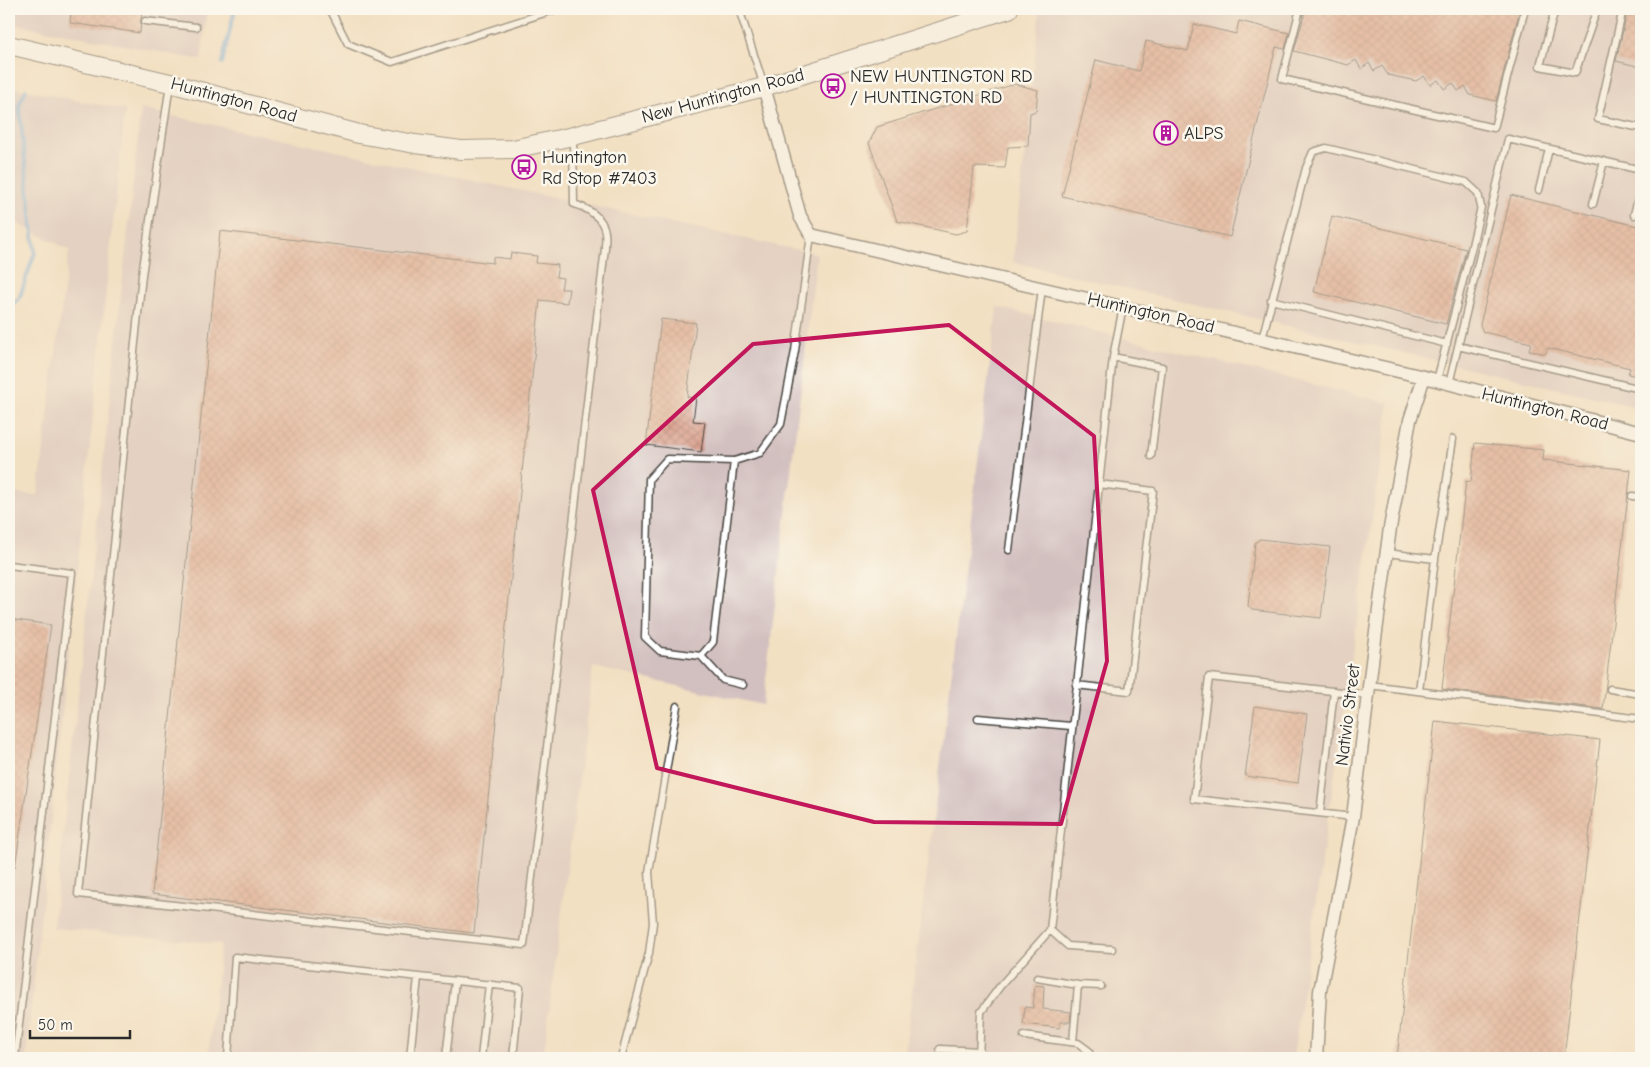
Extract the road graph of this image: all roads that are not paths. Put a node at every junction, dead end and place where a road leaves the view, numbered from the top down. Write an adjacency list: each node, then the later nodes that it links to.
1 (330, 9): 2 (lane)
2 (557, 9)
3 (738, 9): 14 (lane)
4 (1009, 9): 14 (street, New Huntington Road)
5 (1300, 9): 6 (lane)
6 (1525, 9)
7 (1555, 9): 8 (lane)
8 (1597, 9)
9 (1623, 9): 15 (lane)
10 (145, 21): 11 (lane)
11 (196, 27)
12 (9, 45): 13 (street, Huntington Road)
13 (170, 83): 16 (lane); 18 (street, Huntington Road)
14 (764, 87): 16 (street, New Huntington Road); 25 (street)
15 (1641, 128)
16 (573, 136): 18 (street, New Huntington Road)
17 (1549, 149): 19 (lane); 22 (lane); 31 (lane)
18 (461, 150)
19 (1604, 161): 20 (lane); 23 (lane)
20 (1641, 170)
21 (1641, 185): 24 (lane)
22 (1539, 190)
23 (1593, 204)
24 (1634, 215)
25 (811, 234): 26 (street, Huntington Road); 39 (lane)
26 (1042, 288): 28 (street, Huntington Road); 43 (lane)
27 (1271, 300): 29 (lane); 30 (lane); 30 (lane)
28 (1123, 307): 29 (street, Huntington Road); 32 (lane)
29 (1262, 339): 33 (street, Huntington Road)
30 (1447, 344): 34 (lane)
31 (1458, 346): 34 (lane); 35 (lane)
32 (1114, 357): 38 (lane); 40 (lane)
33 (1424, 377): 34 (street, Huntington Road); 44 (street, Nativio Street)
34 (1443, 382): 36 (street, Huntington Road)
35 (1641, 388)
36 (1641, 433)
37 (1453, 439): 45 (lane)
38 (1151, 456)
39 (734, 461): 47 (lane); 47 (lane)
40 (1099, 484): 49 (lane); 49 (lane)
41 (1632, 496): 42 (lane)
42 (1641, 497)
43 (1009, 550)
44 (1387, 553): 45 (lane); 51 (street, Nativio Street)
45 (1435, 559): 53 (lane)
46 (9, 565): 73 (lane)
47 (701, 656): 48 (lane)
48 (743, 685)
49 (1076, 685): 58 (lane)
50 (1610, 689): 54 (lane)
51 (1368, 690): 52 (lane); 53 (lane); 60 (street, Nativio Street)
52 (1334, 691): 59 (lane); 59 (lane)
53 (1419, 692): 57 (lane)
54 (1641, 694)
55 (678, 706): 79 (lane)
56 (978, 718): 58 (lane)
57 (1641, 719)
58 (1071, 726): 61 (lane)
59 (1320, 813): 60 (lane)
60 (1353, 816): 81 (street, Nativio Street)
61 (1050, 930): 62 (lane); 72 (lane)
62 (1112, 949)
63 (418, 976): 65 (lane); 74 (lane); 75 (lane)
64 (1037, 978): 67 (lane)
65 (455, 980): 66 (lane); 76 (lane)
66 (489, 984): 77 (lane); 78 (lane)
67 (1078, 985): 68 (lane); 70 (lane)
68 (1101, 986)
69 (1024, 1036): 70 (lane)
70 (1073, 1042): 80 (lane)
71 (940, 1050): 72 (lane)
72 (980, 1055)
73 (15, 1058)
74 (228, 1058)
75 (410, 1058)
76 (446, 1058)
77 (481, 1058)
78 (513, 1058)
79 (621, 1058)
80 (1089, 1058)
81 (1316, 1058)

